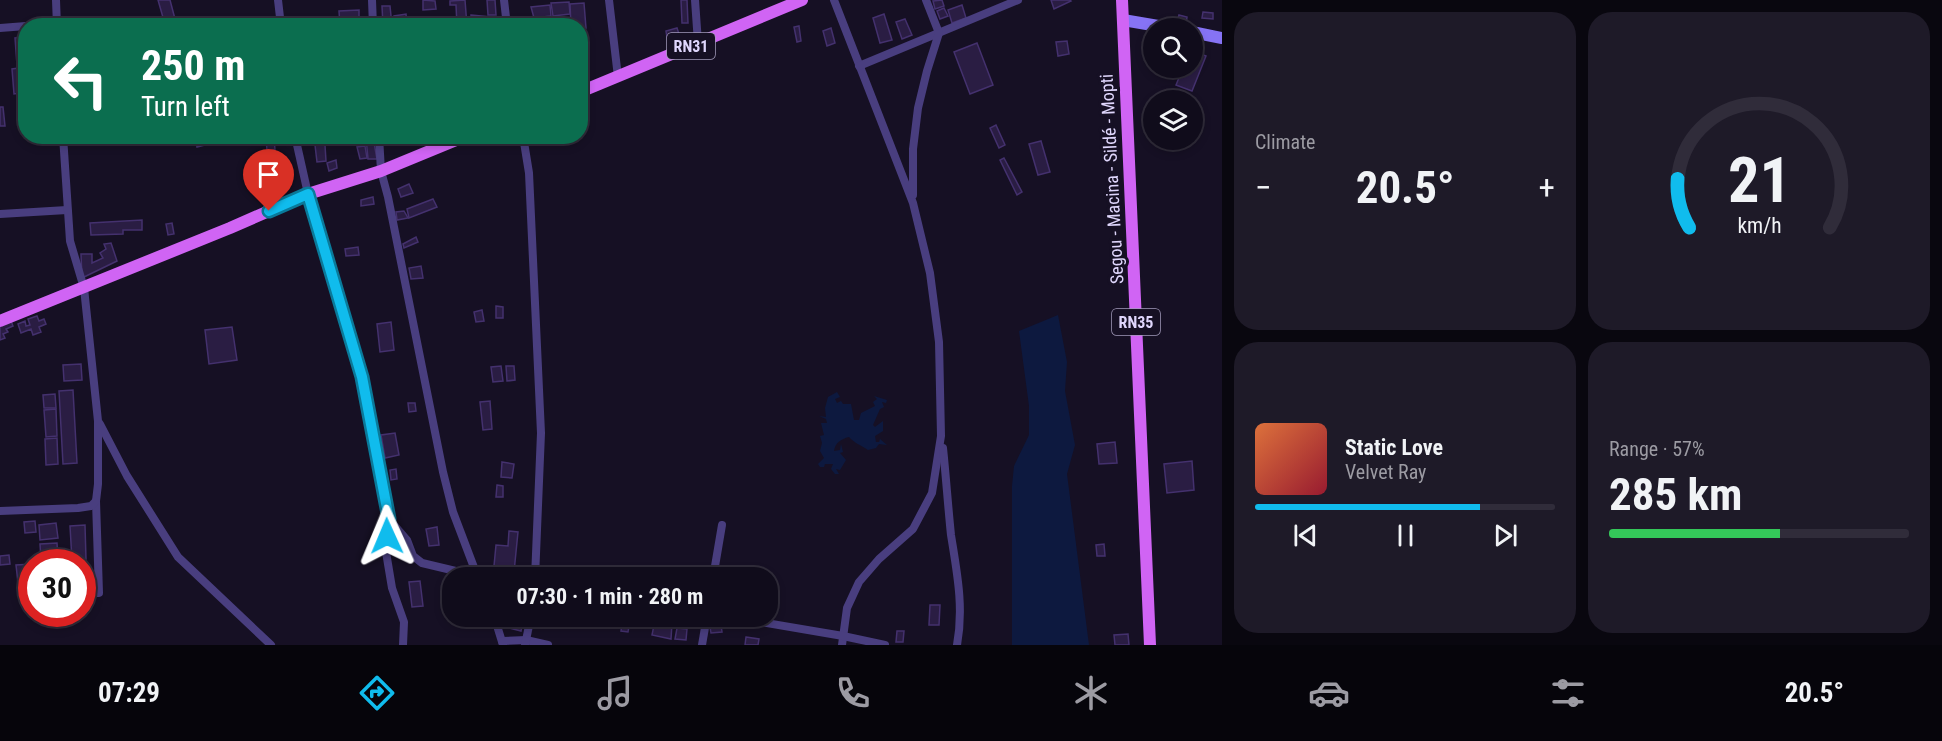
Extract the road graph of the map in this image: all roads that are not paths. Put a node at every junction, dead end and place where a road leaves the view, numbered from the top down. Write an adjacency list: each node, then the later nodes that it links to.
1 (56, 0): 12 (street)
2 (278, 0): 13 (street)
3 (372, 0): 14 (street)
4 (504, 0): 15 (street)
5 (609, 0): 25 (street)
6 (695, 0): 23 (street)
7 (802, 0): 23 (main road, RN31)
8 (834, 0): 24 (street)
9 (926, 0): 20 (street)
10 (1018, 0): 20 (street)
11 (1122, 0): 16 (main road, Segou - Macina - Sildé - Mopti / RN35)
12 (57, 18)
13 (280, 18)
14 (373, 18)
15 (506, 18)
16 (1123, 20): 17 (main road); 63 (main road, Segou - Macina - Sildé - Mopti / RN35)
17 (1143, 23)
18 (18, 27): 19 (street)
19 (0, 28)
20 (939, 33): 24 (street); 34 (street)
21 (1203, 35): 22 (main road)
22 (1222, 38)
23 (698, 43): 25 (main road, RN31)
24 (859, 66): 34 (street)
25 (618, 77): 26 (main road, RN31)
26 (588, 89)
27 (63, 144): 35 (street)
28 (297, 144): 33 (street)
29 (379, 144): 32 (street)
30 (447, 144): 32 (main road)
31 (524, 144): 46 (street)
32 (381, 171): 33 (main road); 45 (street)
33 (308, 194): 37 (main road); 43 (street)
34 (913, 203): 40 (street)
35 (67, 210): 36 (street); 37 (street)
36 (0, 214)
37 (84, 288): 38 (main road); 39 (street)
38 (0, 321)
39 (98, 421): 41 (street); 57 (street)
40 (942, 436): 54 (street); 62 (street)
41 (96, 501): 42 (street); 49 (street)
42 (0, 511)
43 (389, 519): 48 (street); 58 (street)
44 (722, 525): 47 (street)
45 (476, 567)
46 (536, 567)
47 (715, 567)
48 (442, 568)
49 (99, 593)
50 (498, 627): 55 (street)
51 (529, 627): 56 (street)
52 (705, 627): 60 (street)
53 (778, 627): 54 (street)
54 (843, 640): 61 (street)
55 (503, 643): 56 (street)
56 (525, 643): 59 (street)
57 (271, 645)
58 (403, 645)
59 (548, 645)
60 (702, 645)
61 (885, 645)
62 (957, 645)
63 (1150, 645)

